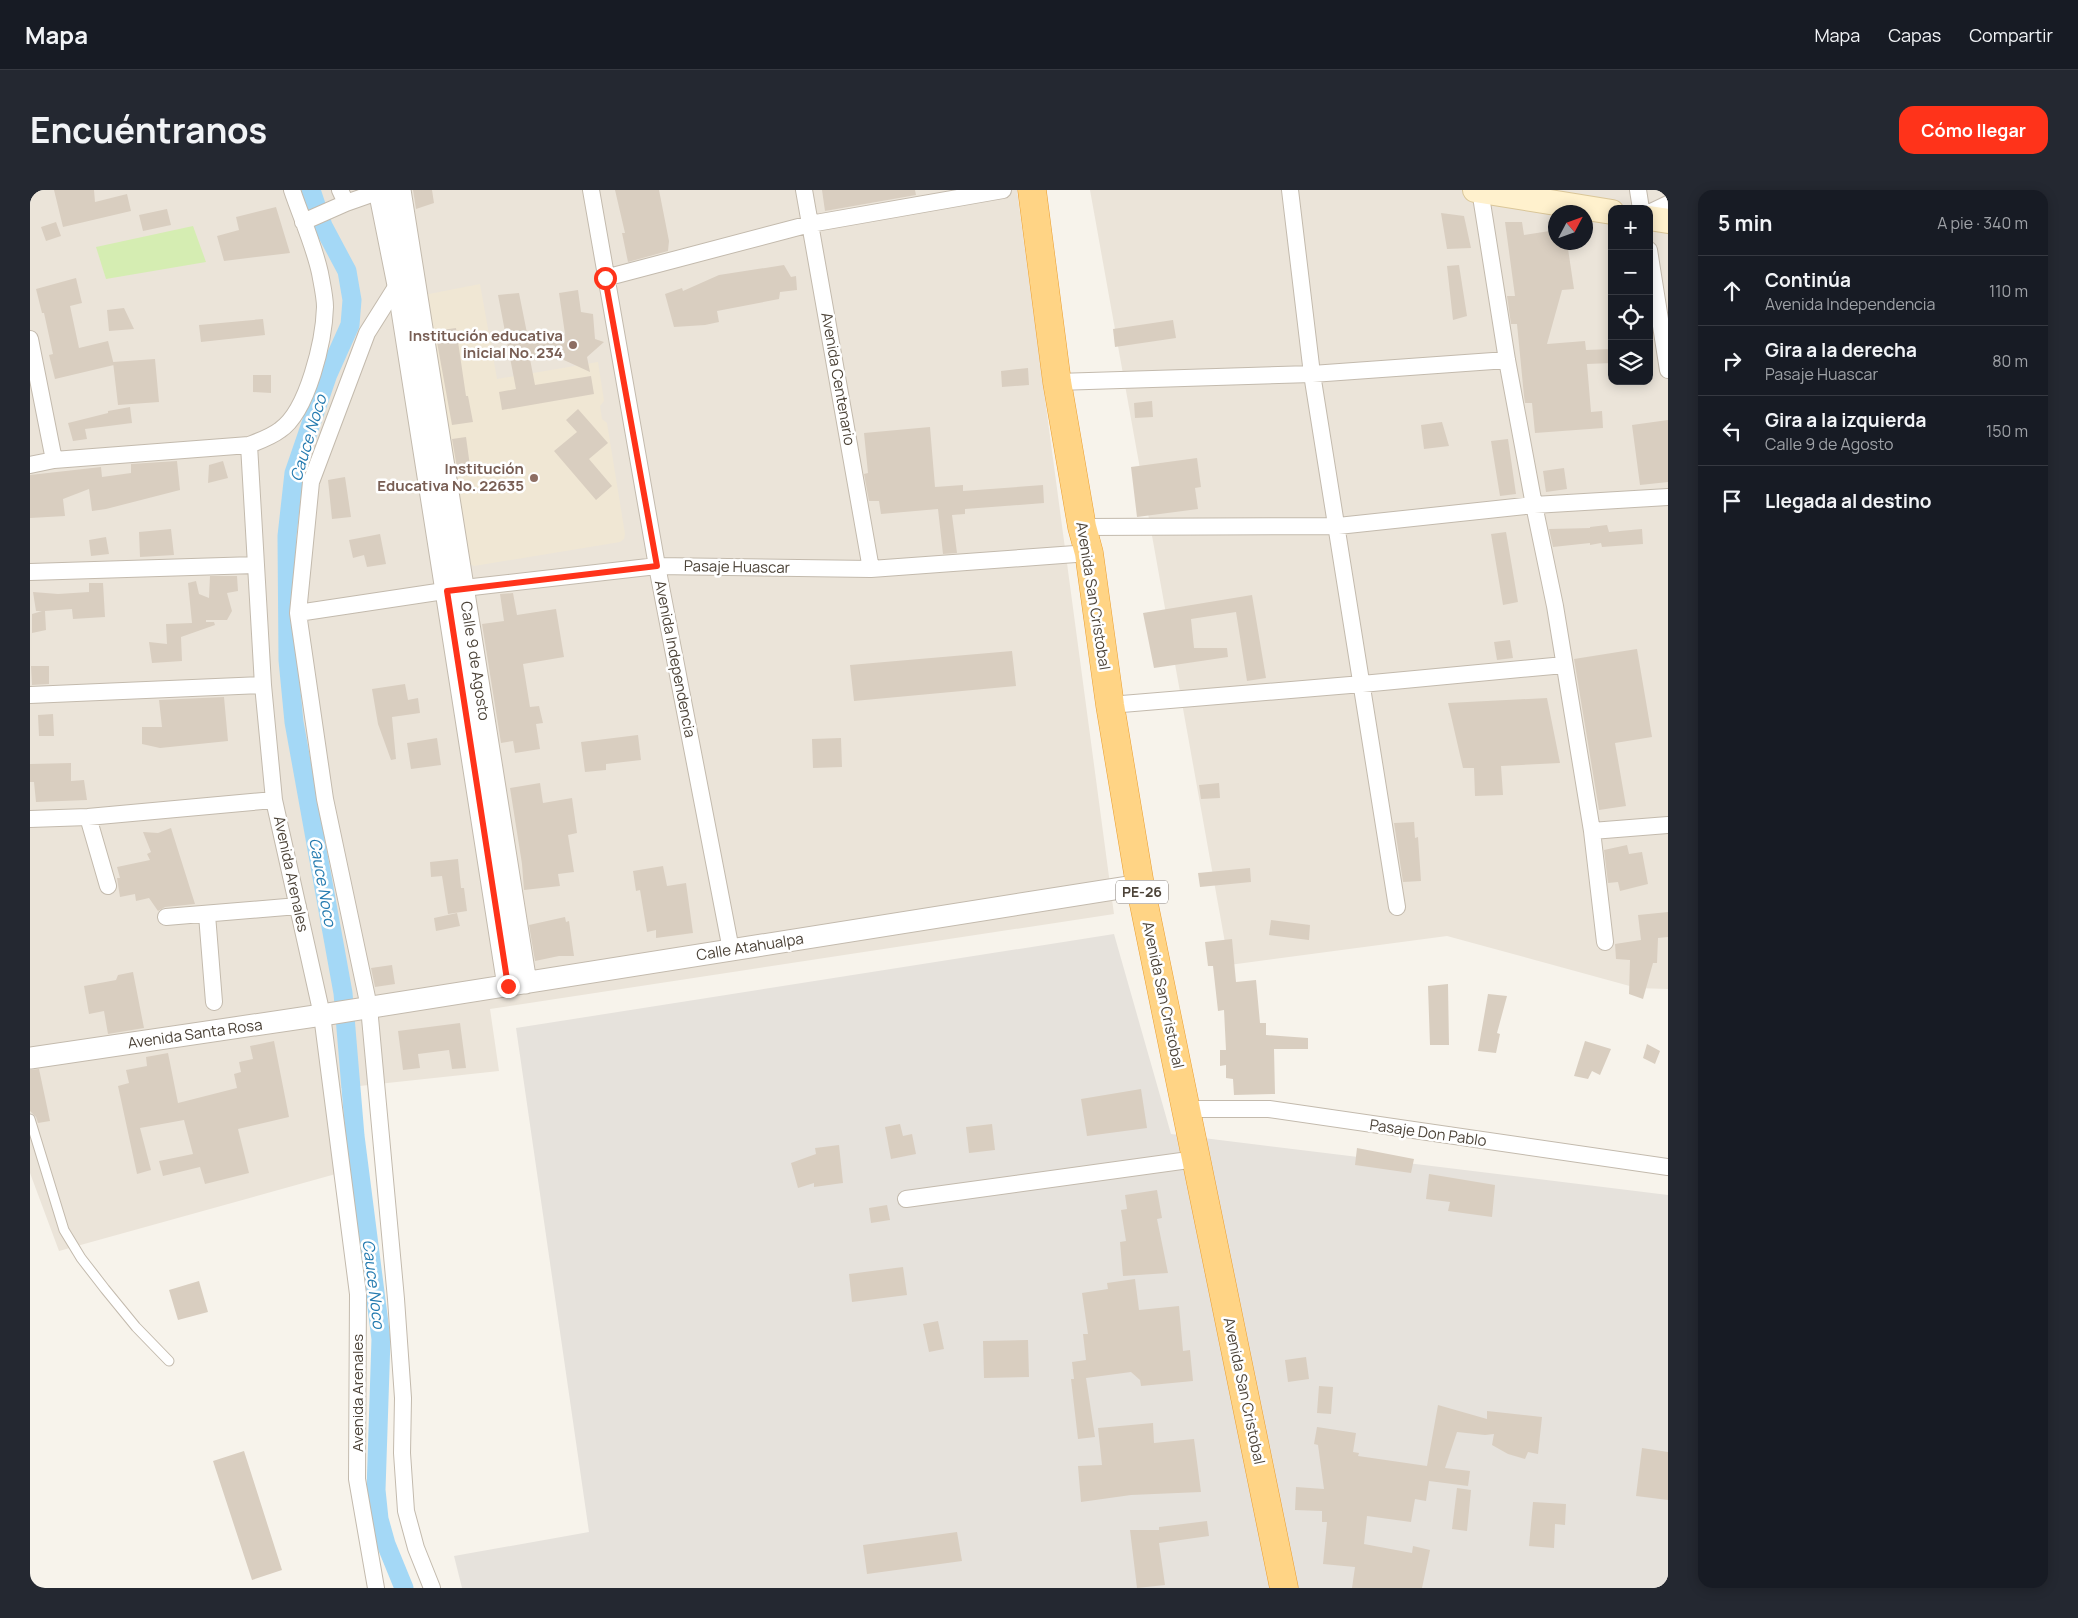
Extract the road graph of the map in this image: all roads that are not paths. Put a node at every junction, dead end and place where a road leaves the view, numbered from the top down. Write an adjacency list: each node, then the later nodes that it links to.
1 (292, 190): 16 (street)
2 (385, 190): 10 (street); 19 (street, Calle 9 de Agosto); 22 (street, Calle 9 de Agosto)
3 (591, 190): 21 (street, Avenida Independencia)
4 (804, 190): 18 (street, Avenida Centenario)
5 (1003, 190): 18 (street)
6 (1032, 190): 28 (highway, Avenida San Cristobal / PE-26)
7 (1290, 190): 27 (street)
8 (1478, 190): 13 (main road); 25 (street)
9 (1638, 190): 12 (street)
10 (341, 200): 16 (street)
11 (1668, 204): 14 (street)
12 (1640, 205)
13 (1608, 211)
14 (1653, 211)
15 (1653, 219): 17 (main road)
16 (309, 220): 29 (street)
17 (1668, 221)
18 (810, 224): 21 (street); 39 (street, Avenida Centenario)
19 (412, 262): 22 (street); 41 (street, Calle 9 de Agosto)
20 (1653, 273): 24 (street)
21 (605, 278): 38 (street, Avenida Independencia)
22 (398, 285): 41 (street, Calle 9 de Agosto); 42 (street)
23 (30, 341): 30 (street)
24 (1666, 348): 26 (street)
25 (1507, 360): 27 (street); 33 (street)
26 (1668, 370)
27 (1312, 374): 28 (street); 34 (street)
28 (1057, 382): 35 (highway, Avenida San Cristobal / PE-26)
29 (249, 446): 30 (street); 37 (street, Avenida Arenales)
30 (54, 460): 31 (street)
31 (30, 464)
32 (1668, 497): 33 (street)
33 (1534, 505): 34 (street); 43 (street)
34 (1338, 526): 35 (street); 44 (street)
35 (1082, 527): 36 (highway, Avenida San Cristobal / PE-26)
36 (1089, 554): 39 (street, Pasaje Huascar); 47 (highway, Avenida San Cristobal / PE-26)
37 (256, 565): 40 (street); 45 (street, Avenida Arenales)
38 (657, 566): 39 (street, Pasaje Huascar); 41 (street, Pasaje Huascar); 60 (street, Avenida Independencia)
39 (871, 569)
40 (30, 572)
41 (455, 589): 42 (street, Pasaje Huascar); 61 (street, Calle 9 de Agosto)
42 (298, 613): 63 (street)
43 (1564, 665): 44 (street); 52 (street)
44 (1362, 684): 47 (street); 56 (street)
45 (263, 685): 46 (street); 48 (street, Avenida Arenales)
46 (30, 695)
47 (1110, 705): 53 (highway, Avenida San Cristobal / PE-26)
48 (274, 800): 49 (street); 55 (street, Avenida Arenales)
49 (88, 817): 50 (street); 54 (street)
50 (30, 819)
51 (1668, 825): 52 (street)
52 (1592, 831): 59 (street)
53 (1140, 885): 60 (street, Calle Atahualpa); 66 (highway, Avenida San Cristobal / PE-26)
54 (108, 886)
55 (298, 906): 57 (street); 64 (street, Avenida Arenales)
56 (1397, 907)
57 (207, 915): 58 (street); 62 (street)
58 (166, 917)
59 (1605, 942)
60 (731, 950): 61 (street, Calle Atahualpa)
61 (517, 984): 63 (street, Calle Atahualpa)
62 (214, 1002)
63 (364, 1008): 64 (street, Avenida Santa Rosa); 73 (street)
64 (326, 1014): 65 (street, Avenida Santa Rosa); 72 (street, Avenida Arenales)
65 (30, 1058)
66 (1187, 1108): 68 (highway, Avenida San Cristobal / PE-26); 69 (street, Pasaje Don Pablo)
67 (30, 1119): 71 (lane)
68 (1196, 1159): 70 (street); 74 (highway, Avenida San Cristobal / PE-26)
69 (1668, 1167)
70 (906, 1199)
71 (169, 1361)
72 (376, 1588)
73 (432, 1588)
74 (1284, 1588)

